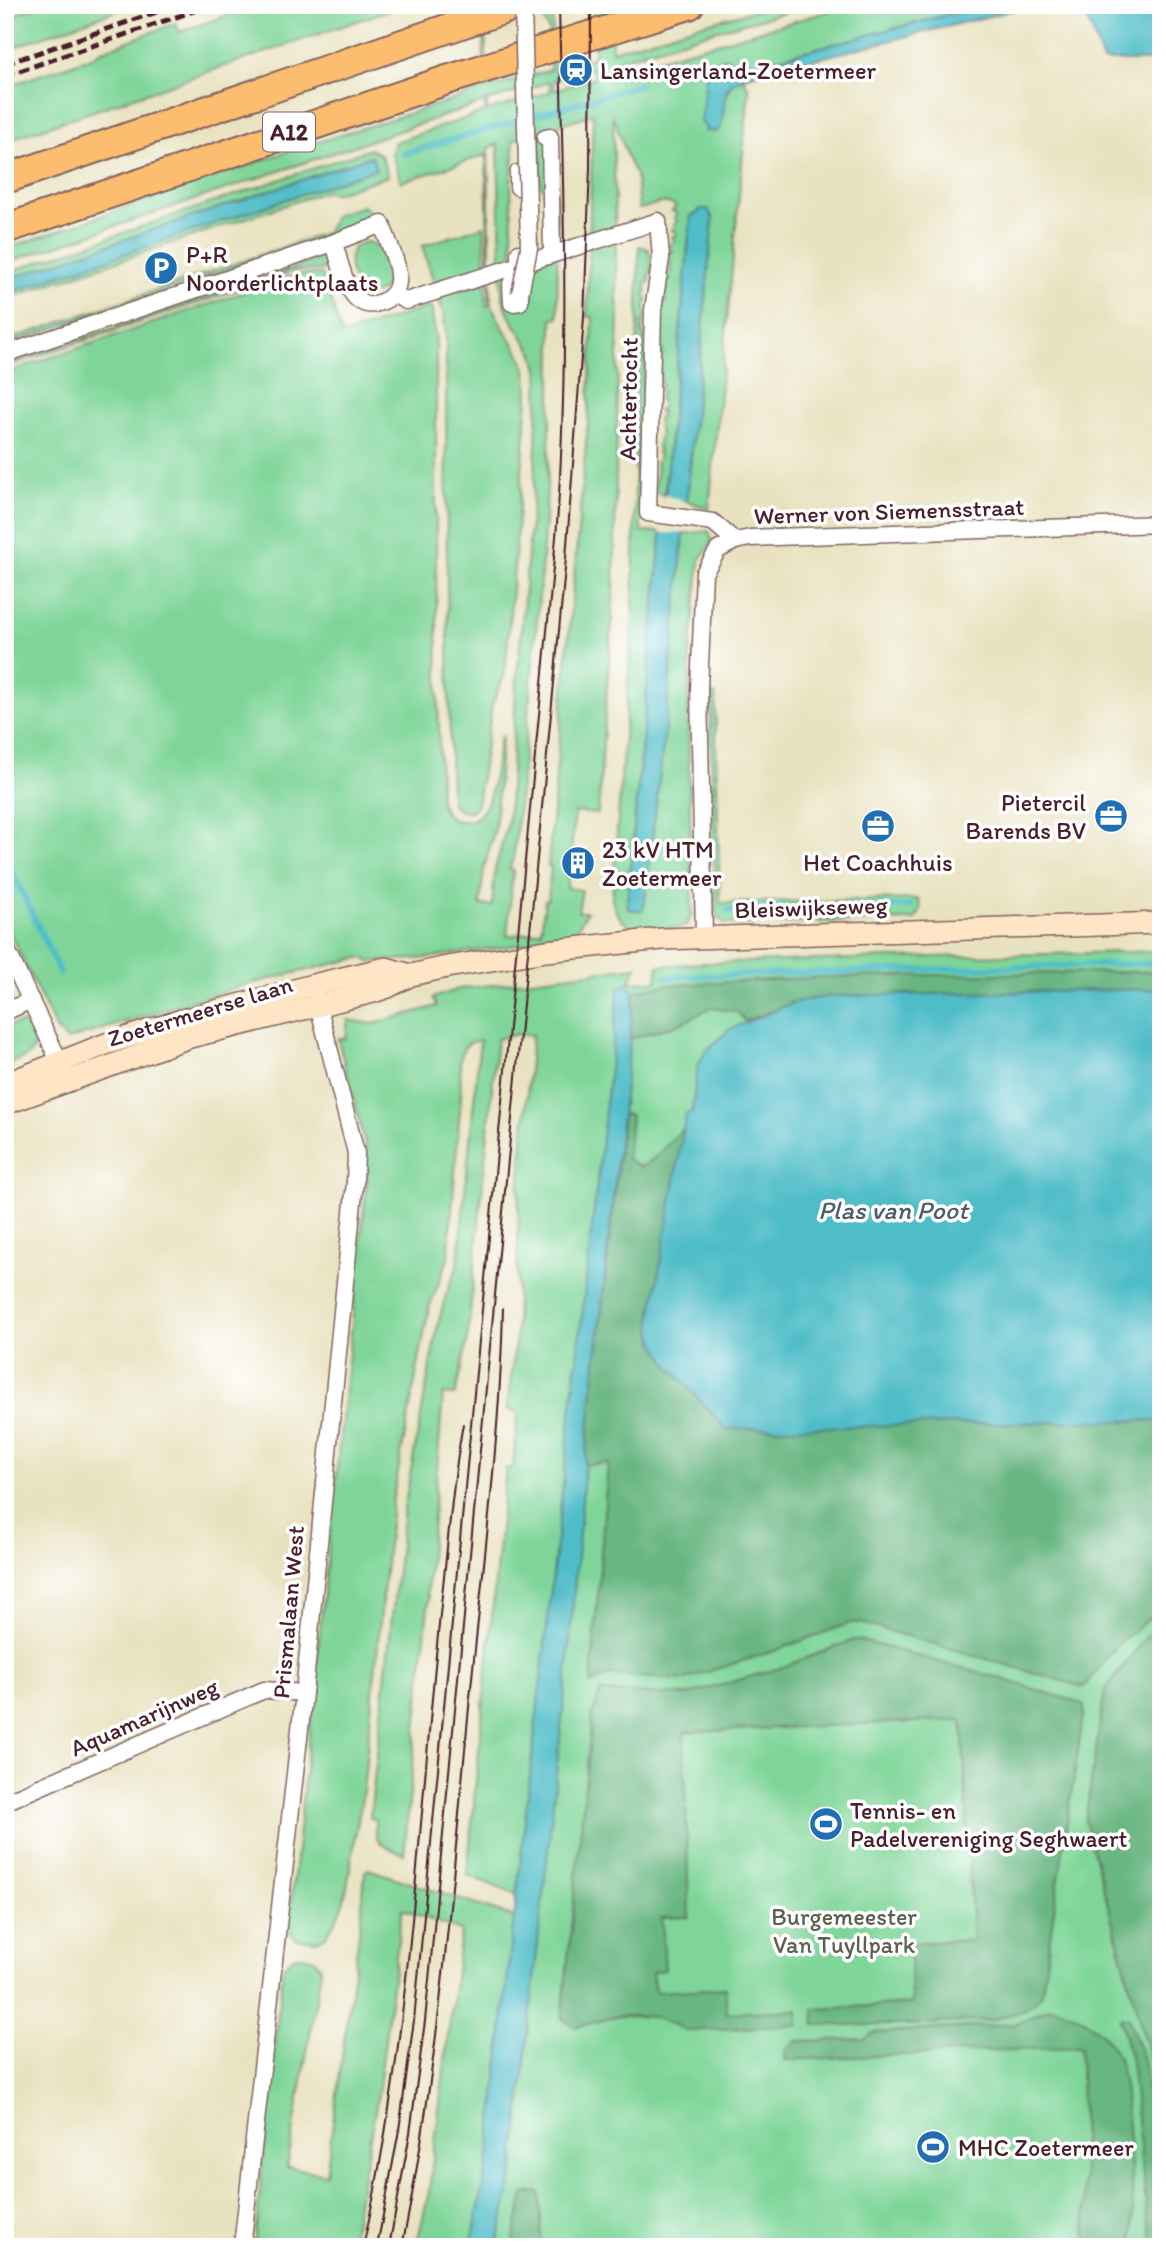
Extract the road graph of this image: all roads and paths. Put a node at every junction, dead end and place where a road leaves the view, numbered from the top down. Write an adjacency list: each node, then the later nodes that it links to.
1 (517, 5): 6 (highway, A12)
2 (523, 5): 5 (street, bridge)
3 (689, 5): 8 (highway, A12)
4 (545, 138): 10 (street)
5 (527, 173): 7 (street); 11 (street, bridge)
6 (5, 179)
7 (518, 187)
8 (5, 229)
9 (334, 243): 12 (street); 12 (street); 13 (street)
10 (552, 254): 11 (street); 15 (street, Achtertocht)
11 (519, 259): 12 (street)
12 (393, 294)
13 (5, 354)
14 (1161, 524): 15 (street, Werner von Siemensstraat)
15 (735, 541): 17 (street, Werner von Siemensstraat)
16 (1161, 923): 17 (street, Bleiswijkseweg)
17 (704, 936): 19 (street, Bleiswijkseweg)
18 (5, 946): 21 (street)
19 (465, 964): 20 (street, Zoetermeerse laan)
20 (316, 994): 23 (street, Zoetermeerse laan); 26 (street, Prismalaan West)
21 (31, 1000): 22 (street); 23 (street)
22 (5, 1012)
23 (61, 1071): 24 (street, Zoetermeerse laan); 25 (street, Zoetermeerse laan)
24 (5, 1084)
25 (5, 1104)
26 (304, 1693): 27 (street, Aquamarijnweg); 28 (street, Prismalaan West)
27 (5, 1802)
28 (242, 2247)

